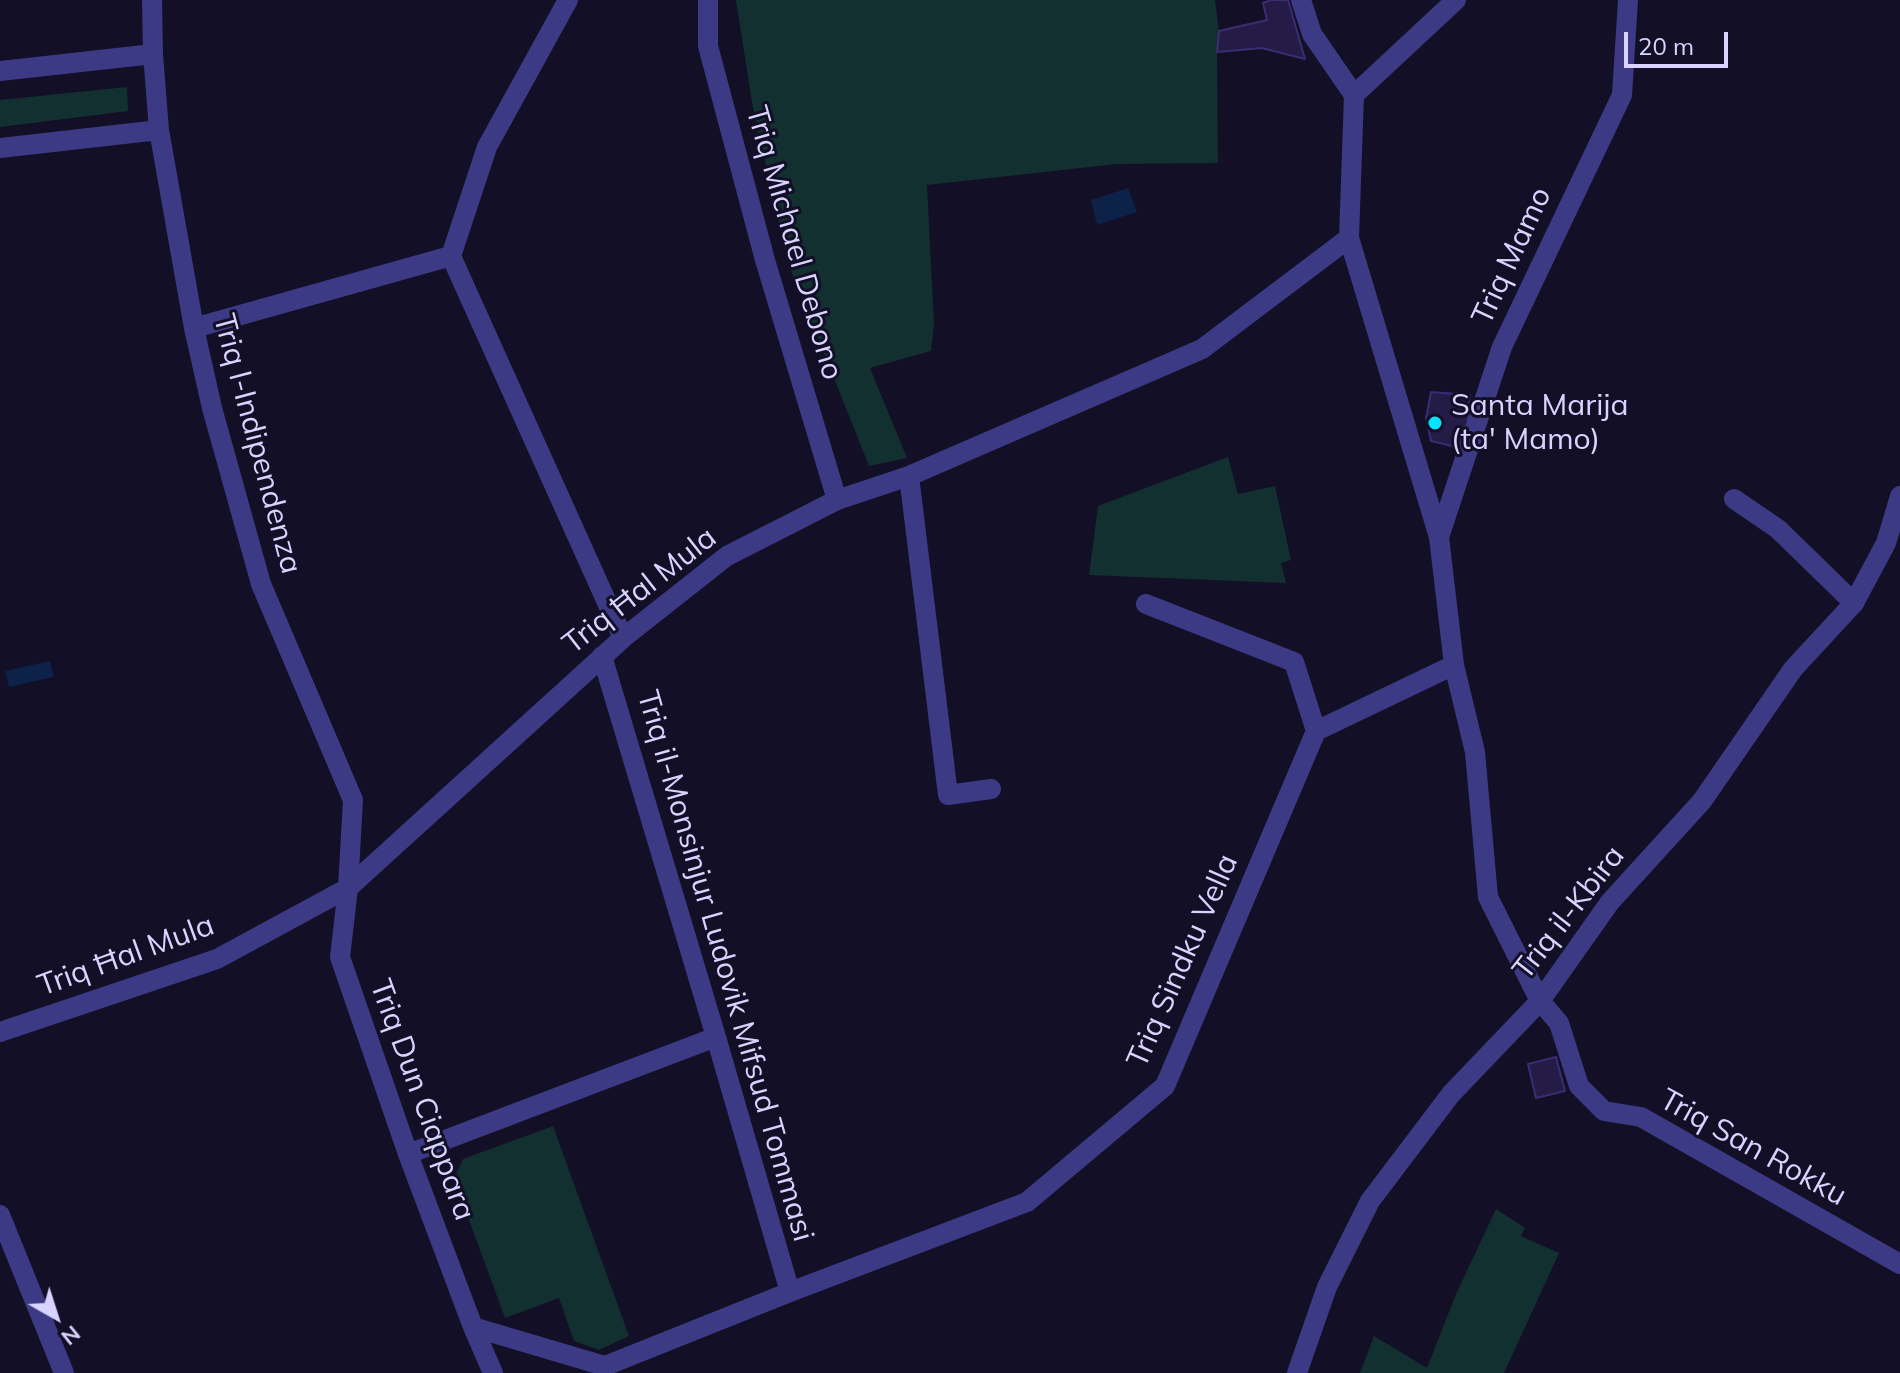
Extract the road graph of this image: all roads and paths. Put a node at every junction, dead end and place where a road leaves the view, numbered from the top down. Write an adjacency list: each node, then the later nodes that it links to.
1 (152, 0): 7 (street, Triq l-Indipendenza)
2 (568, 0): 13 (street)
3 (708, 0): 18 (street, Triq Michael Debono)
4 (1301, 0): 9 (street)
5 (1456, 0): 9 (street)
6 (1628, 0): 19 (street, Triq Mamo)
7 (153, 54): 8 (street); 10 (street, Triq l-Indipendenza)
8 (0, 71)
9 (1354, 95): 12 (street, Triq Mamo)
10 (159, 130): 11 (street); 14 (street, Triq l-Indipendenza)
11 (0, 148)
12 (1349, 238): 15 (street, Triq Ħal Mula); 19 (street, Triq Mamo)
13 (451, 256): 14 (street); 23 (street)
14 (194, 328): 28 (street, Triq l-Indipendenza)
15 (909, 476): 18 (street, Triq Ħal Mula); 27 (street)
16 (1900, 496): 20 (street, Triq il-Kbira)
17 (1734, 499): 21 (street)
18 (837, 500): 23 (street, Triq Ħal Mula)
19 (1439, 537): 25 (street, Triq Mamo)
20 (1893, 546): 21 (street, Triq il-Kbira)
21 (1854, 603): 29 (street, Triq il-Kbira)
22 (1146, 604): 26 (street)
23 (623, 638): 24 (street, Triq Ħal Mula)
24 (602, 656): 28 (street, Triq Ħal Mula); 31 (street, Triq il-Monsinjur Ludovik Mifsud Tommasi)
25 (1454, 665): 26 (street); 29 (street, Triq Mamo)
26 (1316, 731): 35 (street, Triq Sindku Vella)
27 (991, 789)
28 (348, 888): 30 (street, Triq Ħal Mula); 32 (street, Triq Dun Ciappara)
29 (1540, 1001): 34 (street, Triq San Rokku); 40 (street, Triq il-Kbira)
30 (0, 1032)
31 (716, 1037): 32 (street); 35 (street, Triq il-Monsinjur Ludovik Mifsud Tommasi)
32 (408, 1154): 36 (street, Triq Dun Ciappara)
33 (0, 1215): 38 (street)
34 (1900, 1264)
35 (790, 1292): 37 (street, Triq Sindku Vella)
36 (473, 1327): 37 (street); 39 (street, Triq Dun Ciappara)
37 (604, 1370)
38 (64, 1373)
39 (493, 1373)
40 (1297, 1373)

